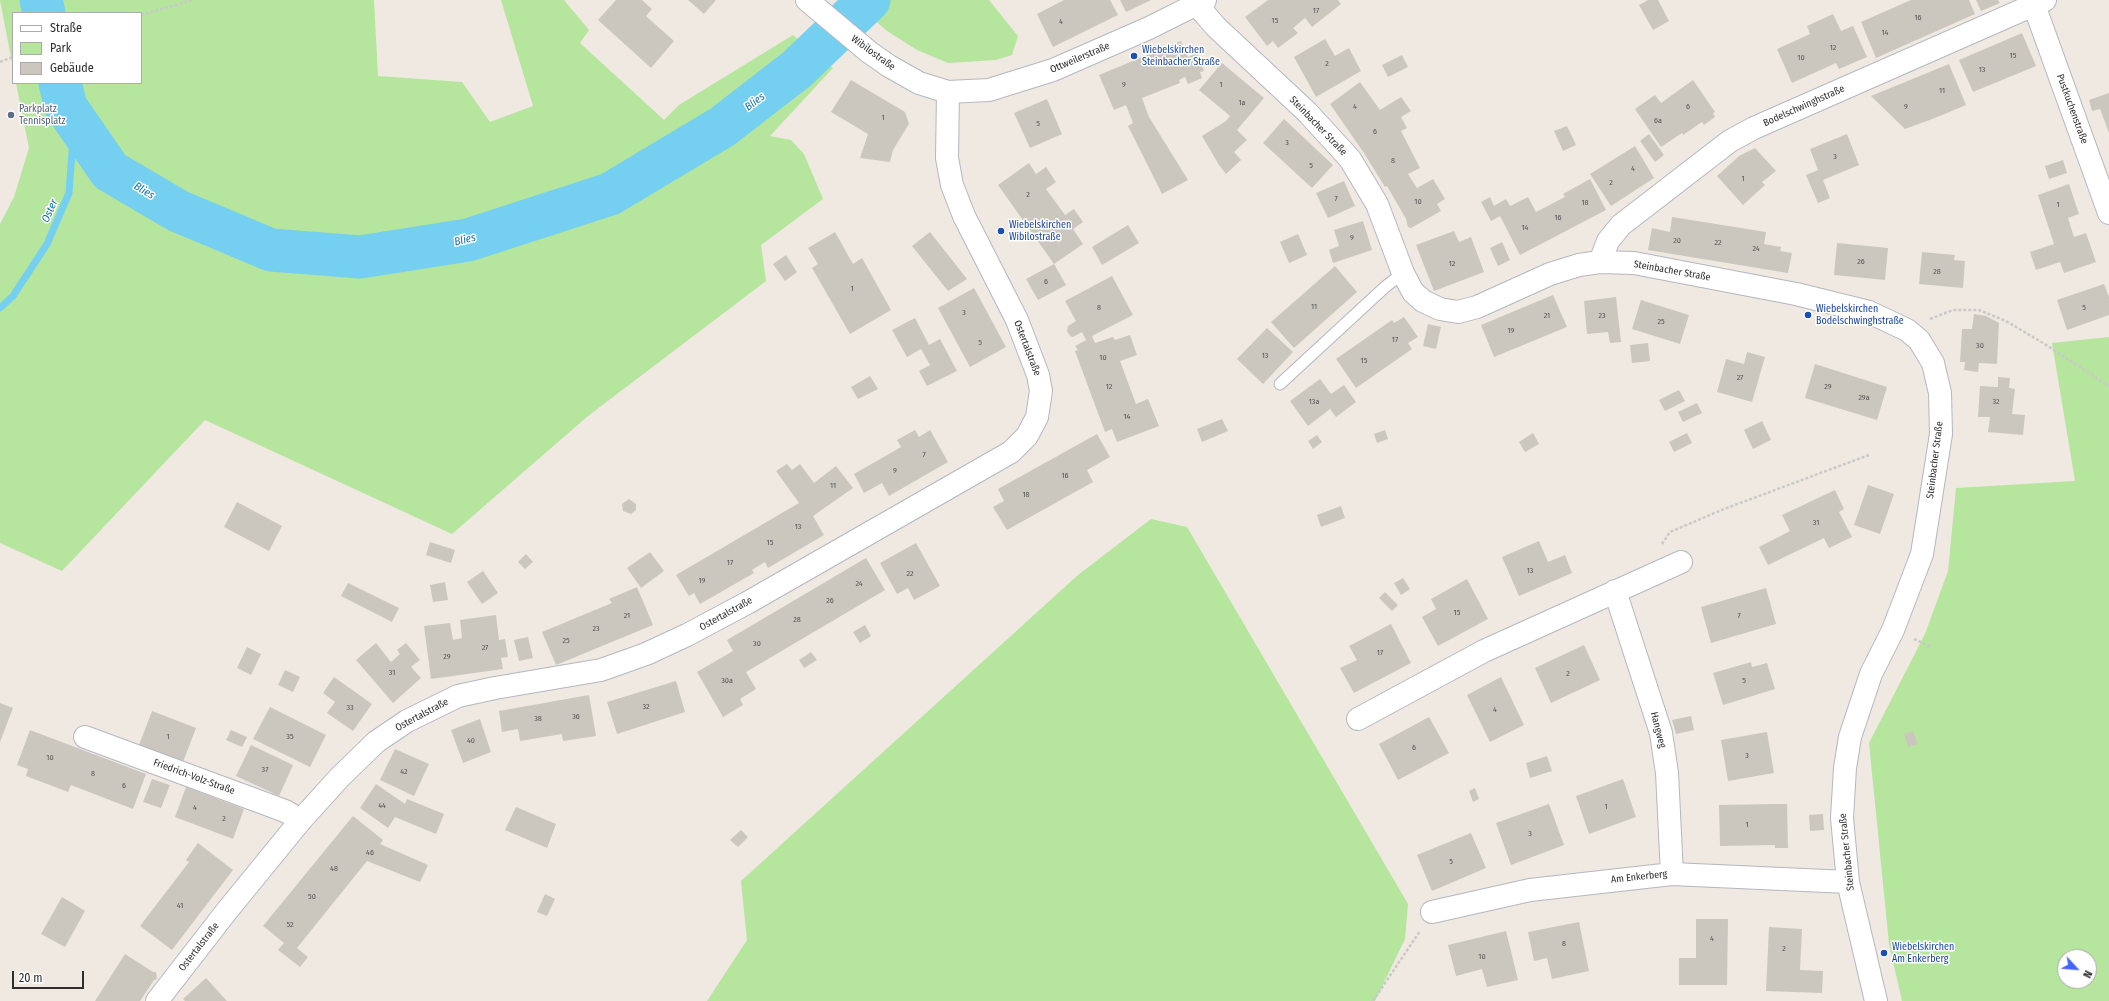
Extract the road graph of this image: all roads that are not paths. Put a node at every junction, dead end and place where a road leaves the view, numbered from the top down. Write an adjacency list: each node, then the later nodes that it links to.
1 (807, 0): 4 (street, Wibilostraße)
2 (2040, 2): 5 (street, Pustkuchenstraße); 6 (street, Bodelschwinghstraße)
3 (1201, 3): 4 (street, Ottweilerstraße); 7 (street, Steinbacher Straße)
4 (948, 92): 13 (street, Ostertalstraße)
5 (2109, 213)
6 (1600, 262): 7 (street, Steinbacher Straße); 15 (street, Steinbacher Straße)
7 (1403, 273): 8 (lane)
8 (1280, 384)
9 (1681, 562): 10 (street)
10 (1615, 591): 11 (street); 14 (street, Hangweg)
11 (1358, 719)
12 (85, 737): 13 (street, Friedrich-Volz-Straße)
13 (301, 820): 17 (street, Ostertalstraße)
14 (1672, 874): 15 (street, Am Enkerberg); 16 (street, Am Enkerberg)
15 (1848, 882): 18 (street, Steinbacher Straße)
16 (1432, 912)
17 (157, 1001)
18 (1876, 1001)

